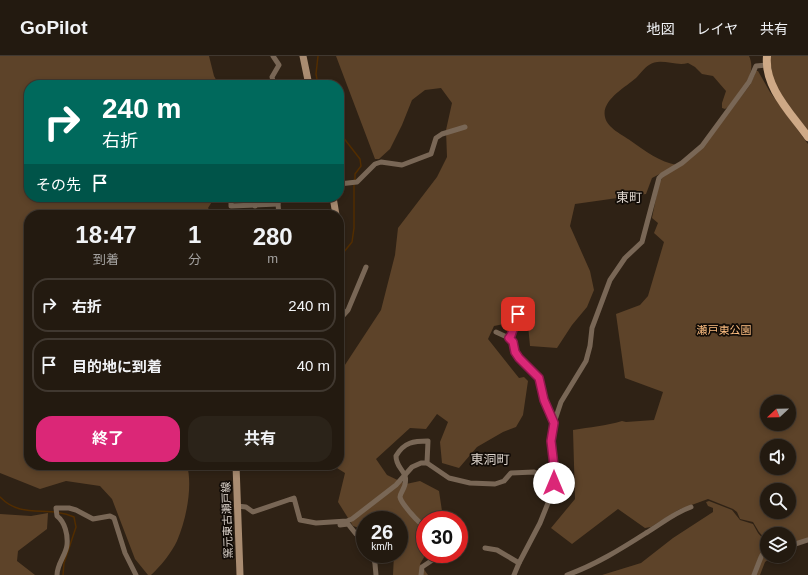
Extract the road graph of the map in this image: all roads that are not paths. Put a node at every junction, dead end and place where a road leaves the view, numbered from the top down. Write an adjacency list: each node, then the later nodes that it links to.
1 (274, 56): 4 (street)
2 (303, 56): 5 (main road)
3 (766, 60): 7 (main road); 19 (street)
4 (273, 80)
5 (307, 80)
6 (465, 127): 8 (street)
7 (808, 137)
8 (344, 183)
9 (231, 202): 12 (street)
10 (255, 202): 12 (street)
11 (278, 204): 12 (street); 13 (street)
12 (255, 206)
13 (279, 210)
14 (366, 266): 15 (street)
15 (344, 314)
16 (518, 314): 18 (street)
17 (496, 332): 18 (street)
18 (509, 338): 19 (street)
19 (554, 423): 23 (street)
20 (427, 463): 22 (street); 22 (street); 23 (street)
21 (236, 470): 24 (main road, 窯元東古瀬戸線)
22 (404, 475): 26 (street); 27 (street)
23 (554, 483): 35 (street)
24 (238, 506): 27 (street); 38 (main road, 窯元東古瀬戸線)
25 (691, 507): 42 (street)
26 (416, 519)
27 (338, 522): 28 (street)
28 (356, 534)
29 (808, 540): 30 (street)
30 (796, 544)
31 (485, 548): 35 (street)
32 (760, 560): 43 (street)
33 (375, 563): 39 (street)
34 (429, 563): 40 (street)
35 (519, 563): 41 (street)
36 (57, 575): 37 (street)
37 (136, 575)
38 (240, 575)
39 (376, 575)
40 (421, 575)
41 (514, 575)
42 (567, 575)
43 (754, 575)

